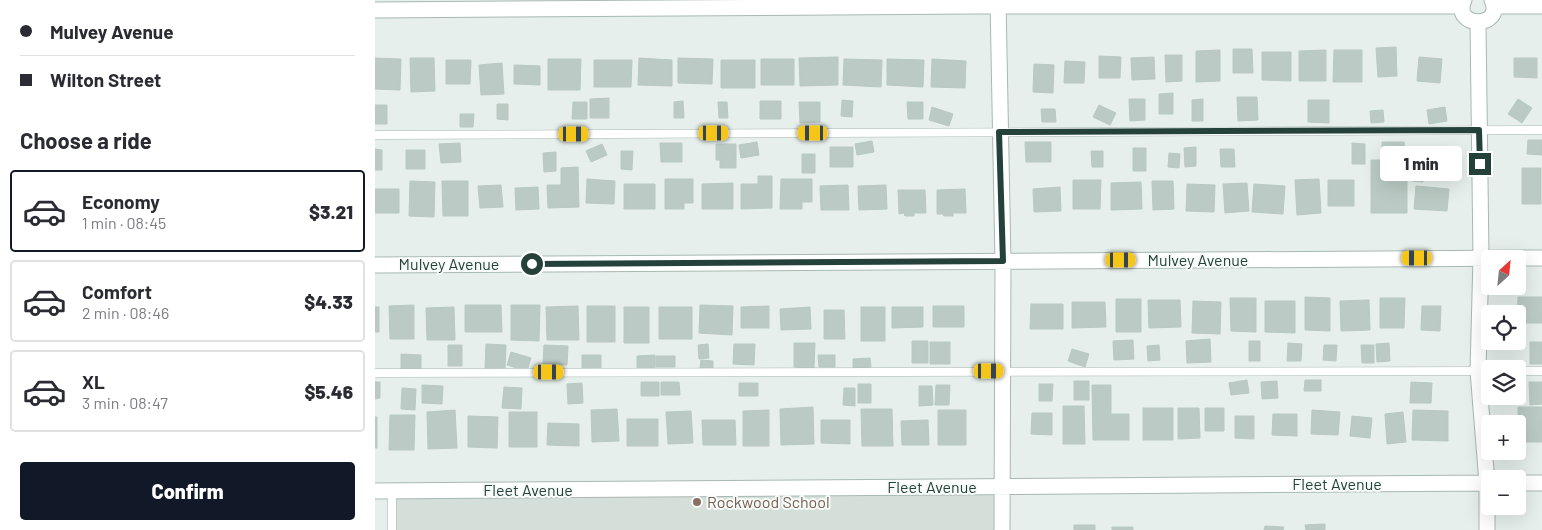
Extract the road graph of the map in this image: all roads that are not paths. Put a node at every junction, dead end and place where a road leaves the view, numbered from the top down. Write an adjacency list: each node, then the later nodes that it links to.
1 (998, 3): 2 (street); 4 (street); 10 (street)
2 (1463, 3): 7 (street)
3 (1494, 3): 5 (street); 7 (street)
4 (555, 4): 6 (street)
5 (1542, 6)
6 (375, 10)
7 (1478, 23): 8 (street)
8 (1479, 130): 9 (lane); 10 (lane); 12 (street)
9 (1542, 130)
10 (999, 132): 11 (lane); 15 (street)
11 (375, 135)
12 (1481, 258): 15 (street, Mulvey Avenue)
13 (1526, 258): 14 (street, Mulvey Avenue)
14 (1542, 258)
15 (1003, 261): 16 (street, Mulvey Avenue); 19 (street)
16 (375, 265)
17 (1482, 295): 18 (street)
18 (1484, 360)
19 (1002, 371): 20 (lane); 23 (lane); 29 (street)
20 (1481, 371)
21 (1526, 371): 22 (lane)
22 (1542, 371)
23 (375, 373)
24 (1485, 405): 25 (street)
25 (1488, 470)
26 (1481, 483): 29 (street, Fleet Avenue)
27 (1526, 483): 28 (street)
28 (1542, 483)
29 (1001, 487): 31 (street, Fleet Avenue); 34 (street)
30 (375, 491): 31 (street, Fleet Avenue)
31 (392, 491): 33 (lane)
32 (1487, 515): 35 (street)
33 (392, 530)
34 (1002, 530)
35 (1487, 530)

